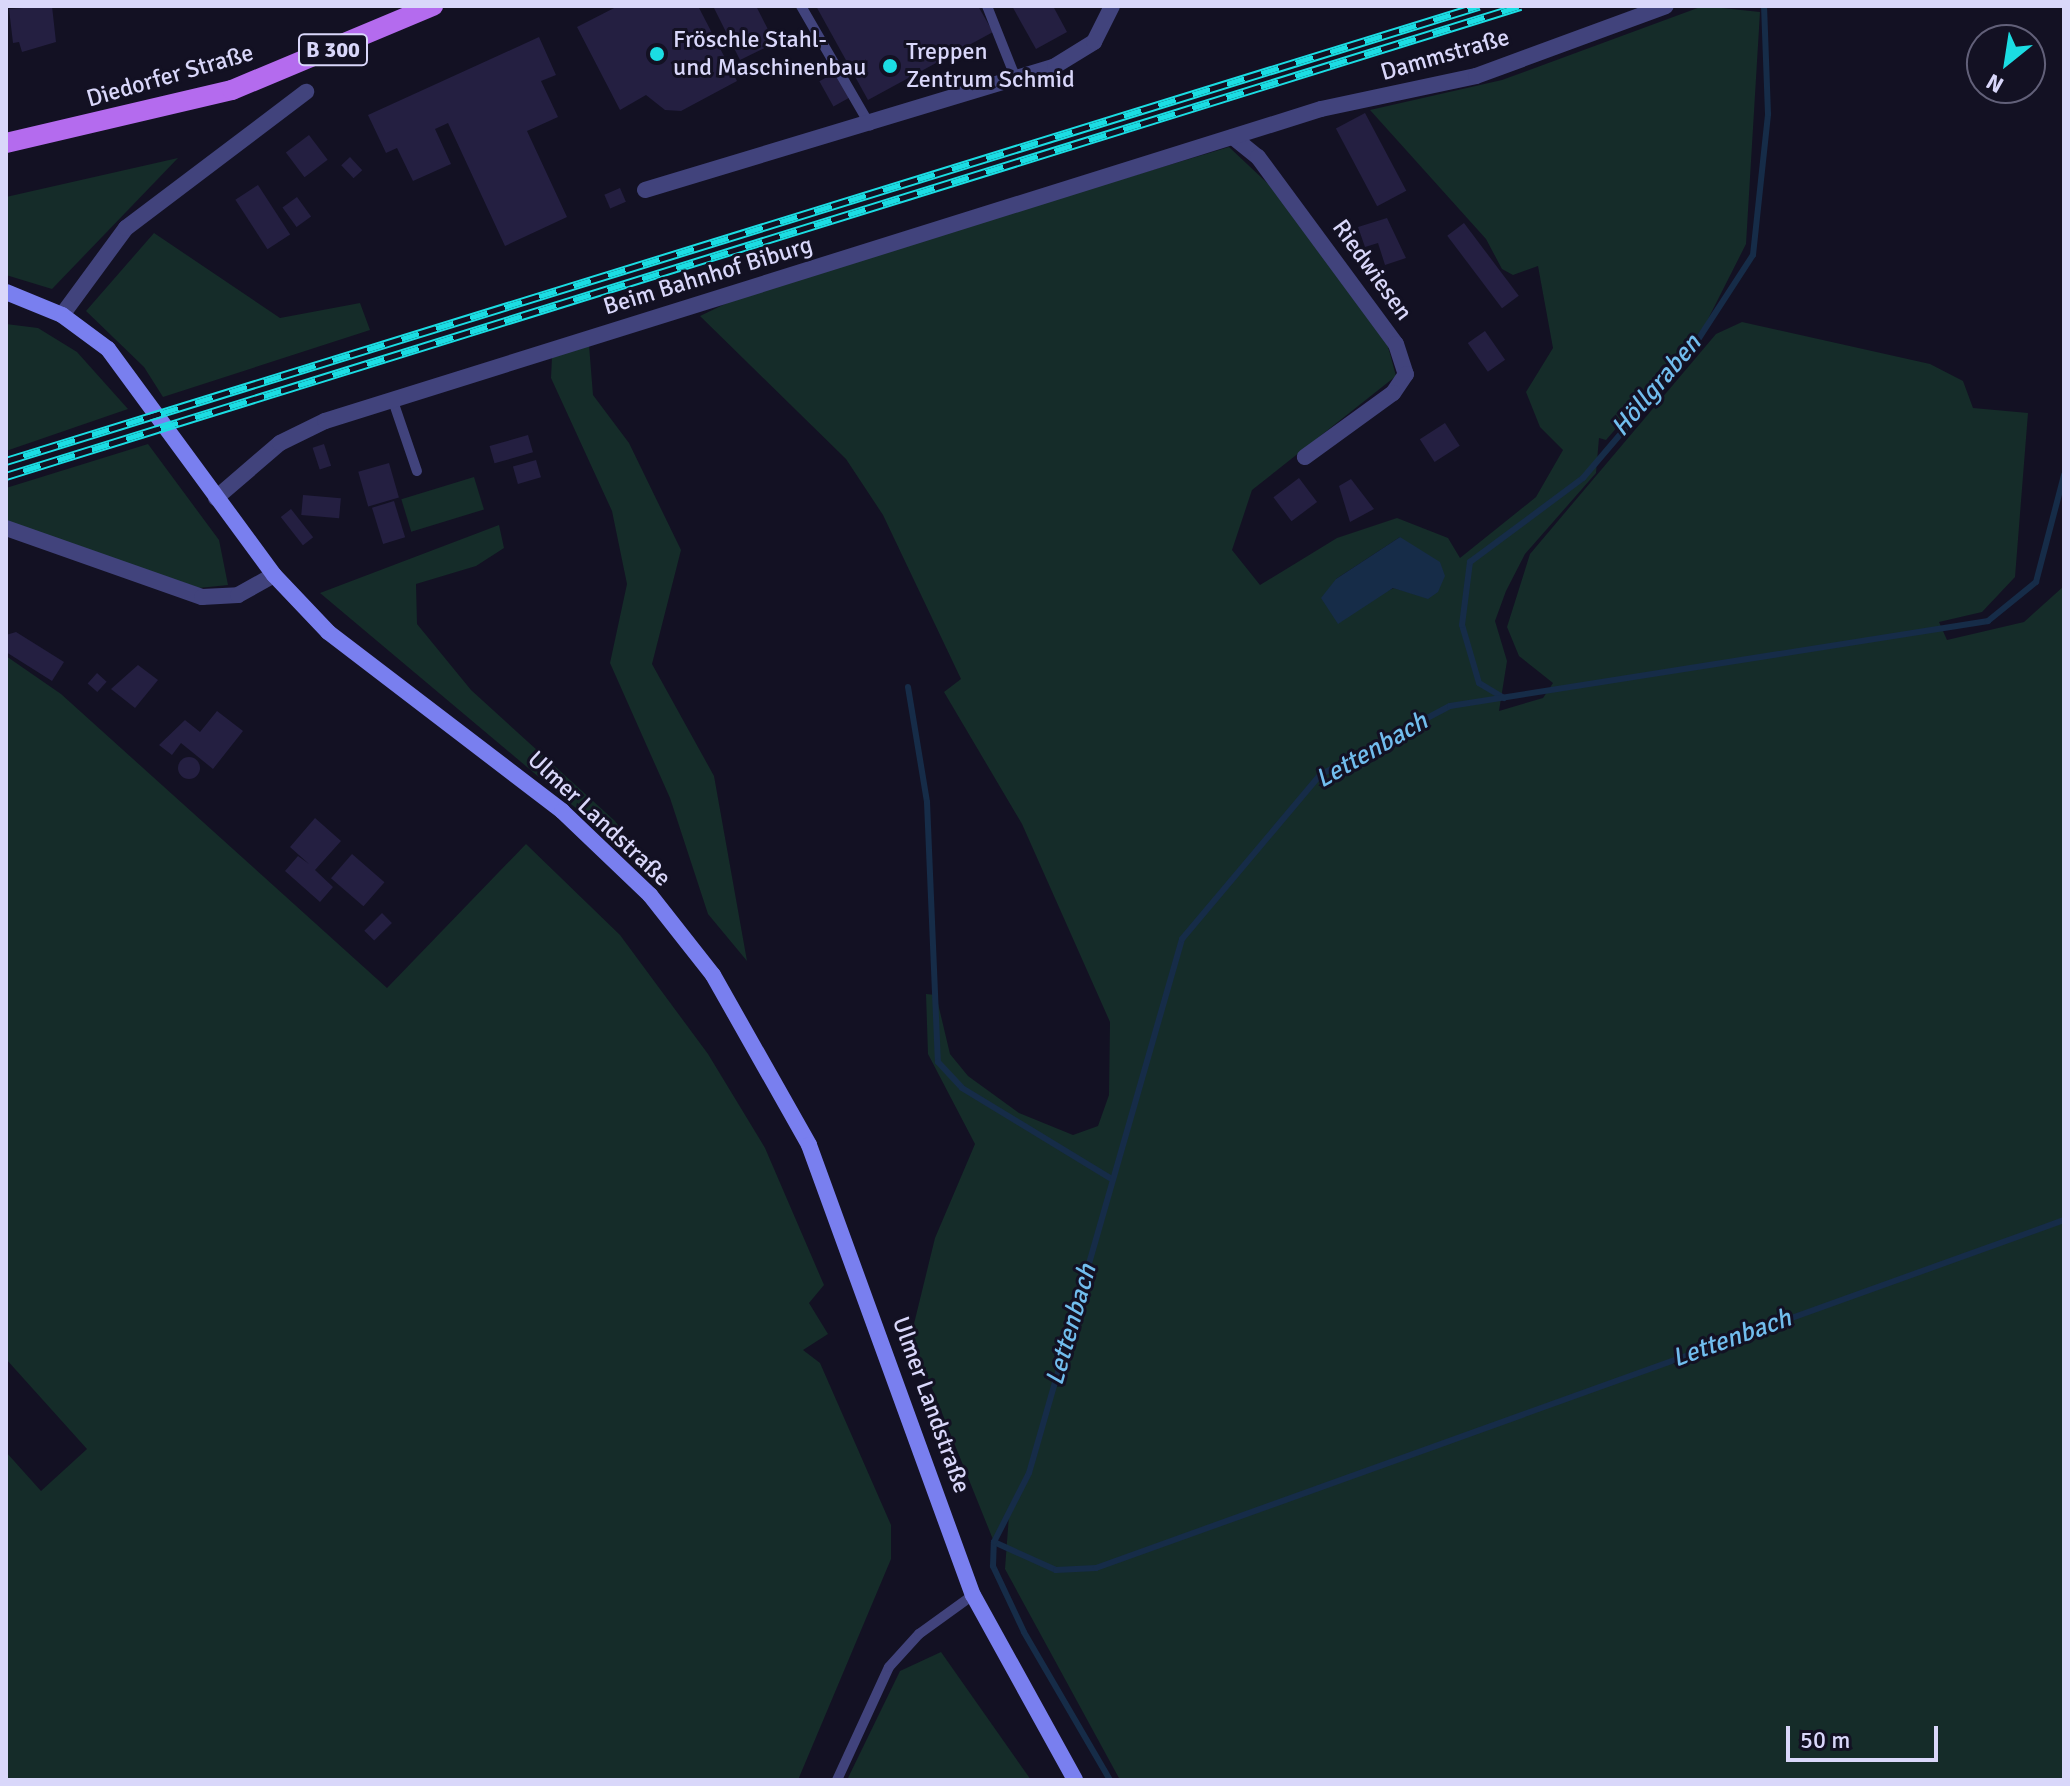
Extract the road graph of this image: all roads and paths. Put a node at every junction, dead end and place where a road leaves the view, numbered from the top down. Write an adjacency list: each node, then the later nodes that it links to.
1 (433, 6): 10 (main road, Diedorfer Straße / B 300)
2 (801, 6): 8 (lane)
3 (987, 6): 6 (lane)
4 (1112, 6): 6 (street)
5 (1666, 6): 9 (street, Dammstraße)
6 (1016, 79): 8 (street)
7 (306, 92): 13 (street)
8 (870, 125): 11 (street)
9 (1233, 137): 14 (street, Beim Bahnhof Biburg); 15 (street, Riedwiesen)
10 (6, 143)
11 (645, 190)
12 (6, 292): 13 (main road, Ulmer Landstraße)
13 (62, 315): 17 (main road, Ulmer Landstraße)
14 (393, 401): 16 (lane); 17 (street, Beim Bahnhof Biburg)
15 (1305, 457)
16 (417, 471)
17 (216, 498): 19 (main road, Ulmer Landstraße)
18 (6, 528): 19 (street)
19 (274, 575): 20 (main road, Ulmer Landstraße)
20 (973, 1595): 21 (lane); 22 (main road, Ulmer Landstraße)
21 (837, 1780)
22 (1075, 1780)

